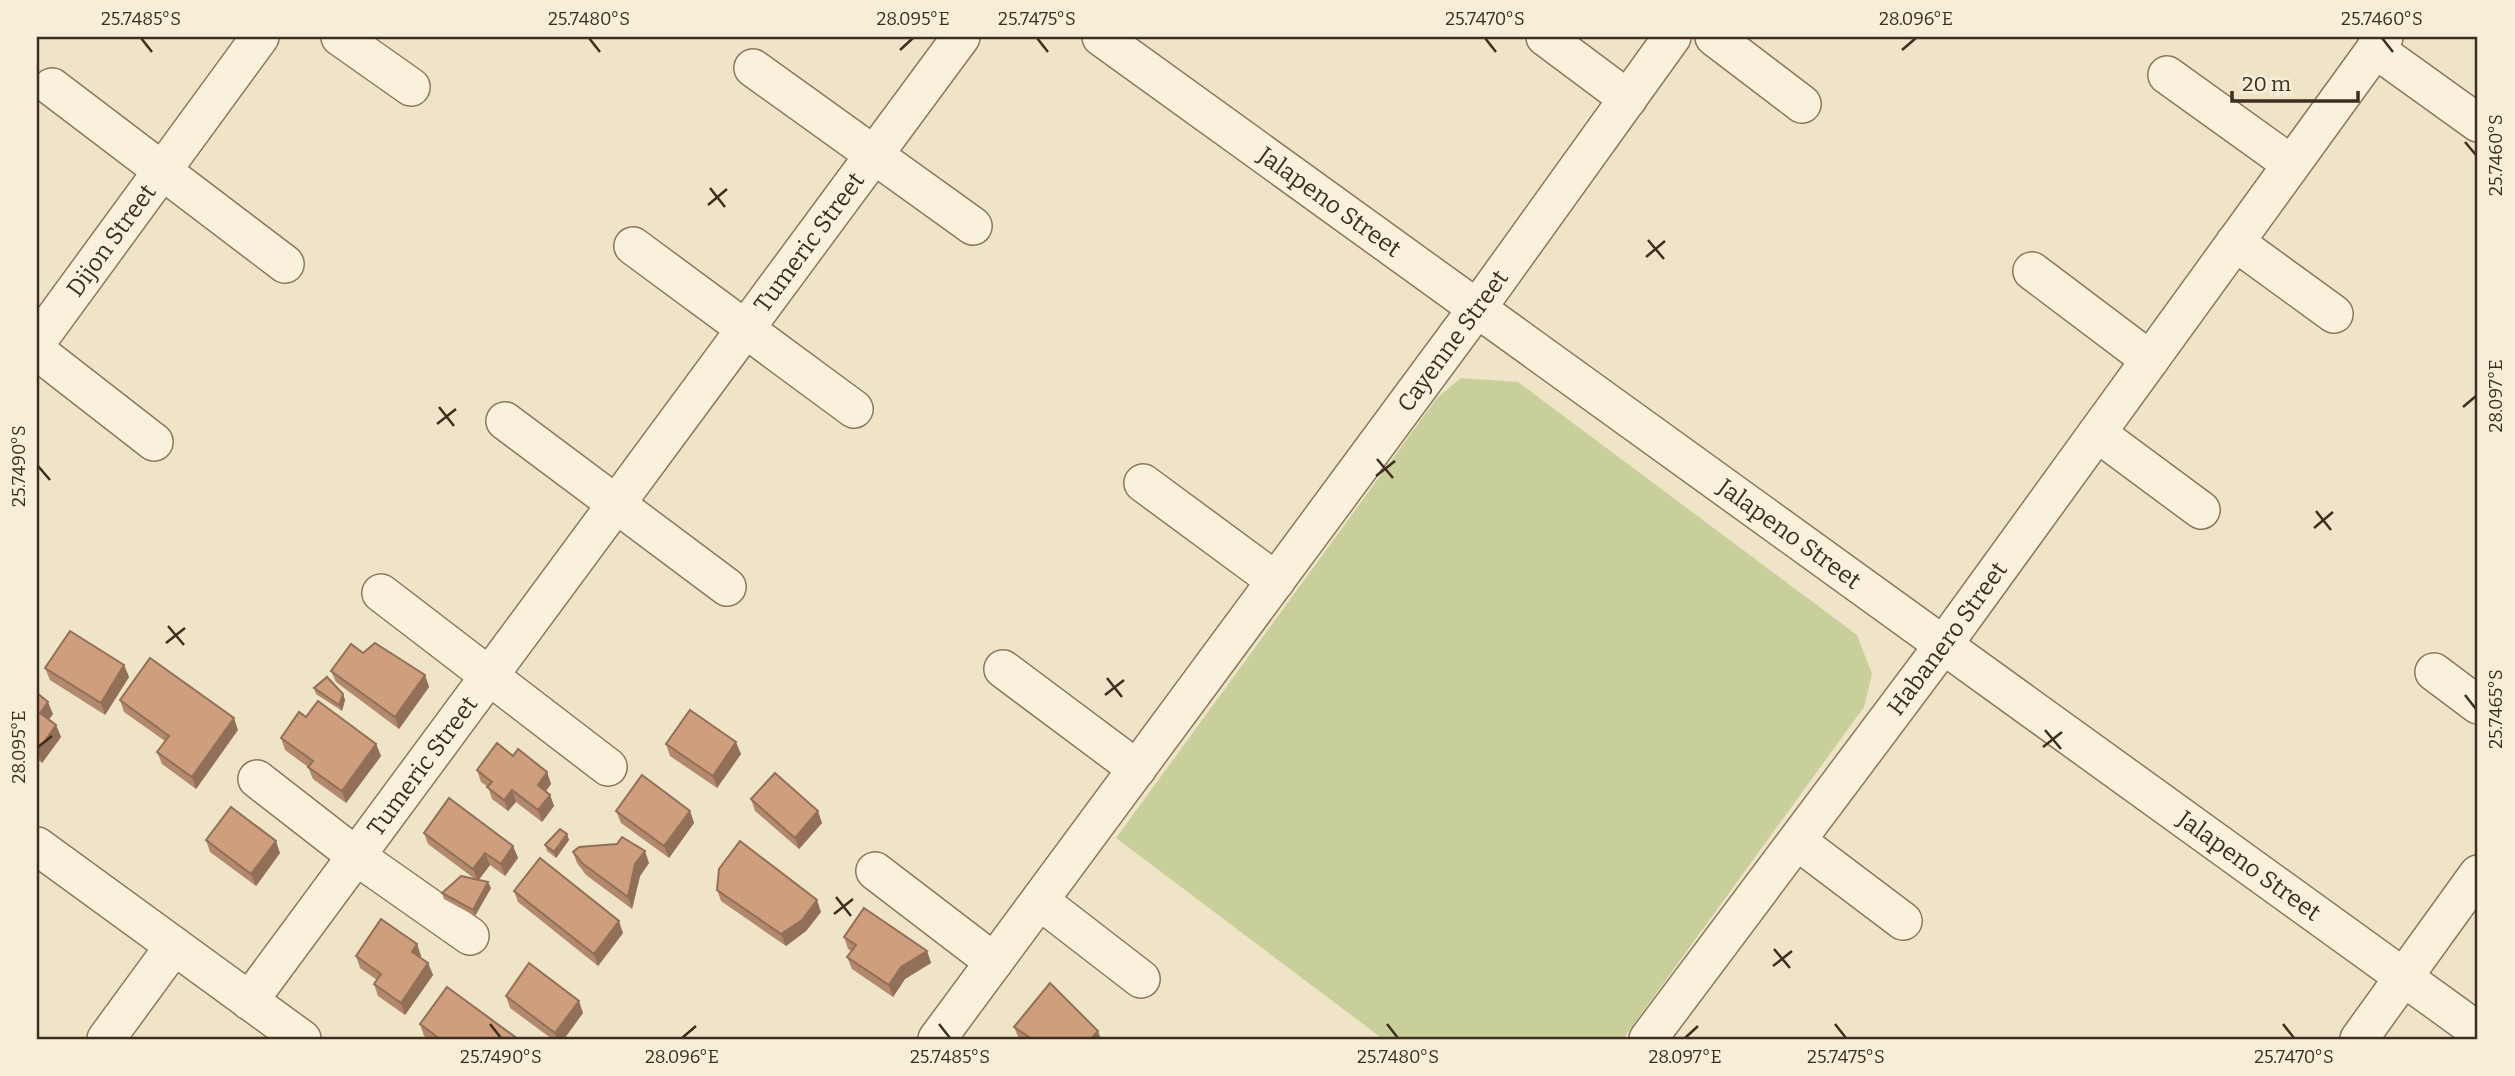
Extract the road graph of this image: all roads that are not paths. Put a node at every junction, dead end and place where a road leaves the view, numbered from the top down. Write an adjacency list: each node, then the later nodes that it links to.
1 (260, 37): 18 (street, Dijon Street)
2 (340, 37): 12 (street)
3 (961, 37): 16 (street, Tumeric Street)
4 (1101, 37): 24 (street, Jalapeno Street)
5 (1545, 37): 13 (street)
6 (1672, 37): 13 (street, Cayenne Street)
7 (1714, 37): 14 (street)
8 (2379, 43): 15 (street, Habanero Street); 17 (street, Habanero Street)
9 (753, 68): 16 (street, Tumeric Street)
10 (2167, 75): 17 (street)
11 (51, 87): 18 (street, Dijon Street)
12 (411, 88)
13 (1628, 99): 24 (street, Cayenne Street)
14 (1802, 104)
15 (2478, 123)
16 (874, 155): 19 (street, Tumeric Street); 26 (street, Tumeric Street)
17 (2291, 164): 20 (street, Habanero Street)
18 (162, 171): 22 (street, Dijon Street); 27 (street, Dijon Street)
19 (973, 226)
20 (2235, 242): 25 (street); 29 (street, Habanero Street)
21 (634, 246): 26 (street, Tumeric Street)
22 (285, 264)
23 (2032, 271): 29 (street)
24 (1478, 307): 37 (street, Cayenne Street); 40 (street, Jalapeno Street)
25 (2334, 314)
26 (744, 330): 30 (street, Tumeric Street); 35 (street, Tumeric Street)
27 (37, 342)
28 (37, 351): 33 (street)
29 (2150, 360): 32 (street, Habanero Street)
30 (854, 409)
31 (505, 421): 35 (street)
32 (2097, 433): 36 (street); 40 (street, Habanero Street)
33 (154, 442)
34 (1143, 483): 37 (street)
35 (616, 504): 38 (street); 43 (street, Tumeric Street)
36 (2201, 510)
37 (1276, 581): 46 (street, Cayenne Street)
38 (727, 587)
39 (381, 593): 43 (street, Tumeric Street)
40 (1944, 644): 48 (street, Habanero Street); 58 (street, Jalapeno Street)
41 (1003, 669): 46 (street)
42 (2434, 673): 44 (street)
43 (488, 677): 45 (street, Tumeric Street); 50 (street, Tumeric Street)
44 (2478, 705)
45 (608, 767)
46 (1137, 769): 53 (street, Cayenne Street)
47 (257, 779): 50 (street, Tumeric Street)
48 (1797, 841): 54 (street); 62 (street, Habanero Street)
49 (37, 846): 56 (street)
50 (356, 856): 55 (street, Tumeric Street); 60 (street, Tumeric Street)
51 (875, 872): 57 (street)
52 (2478, 874): 58 (street)
53 (1040, 901): 57 (street, Cayenne Street); 59 (street)
54 (1903, 921)
55 (470, 936)
56 (174, 946): 60 (street); 63 (street)
57 (994, 962): 65 (street, Cayenne Street)
58 (2403, 978): 61 (street, Jalapeno Street); 66 (street)
59 (1141, 979)
60 (249, 1001): 64 (street)
61 (2478, 1031)
62 (1654, 1037)
63 (106, 1039)
64 (302, 1039)
65 (937, 1039)
66 (2359, 1039)

